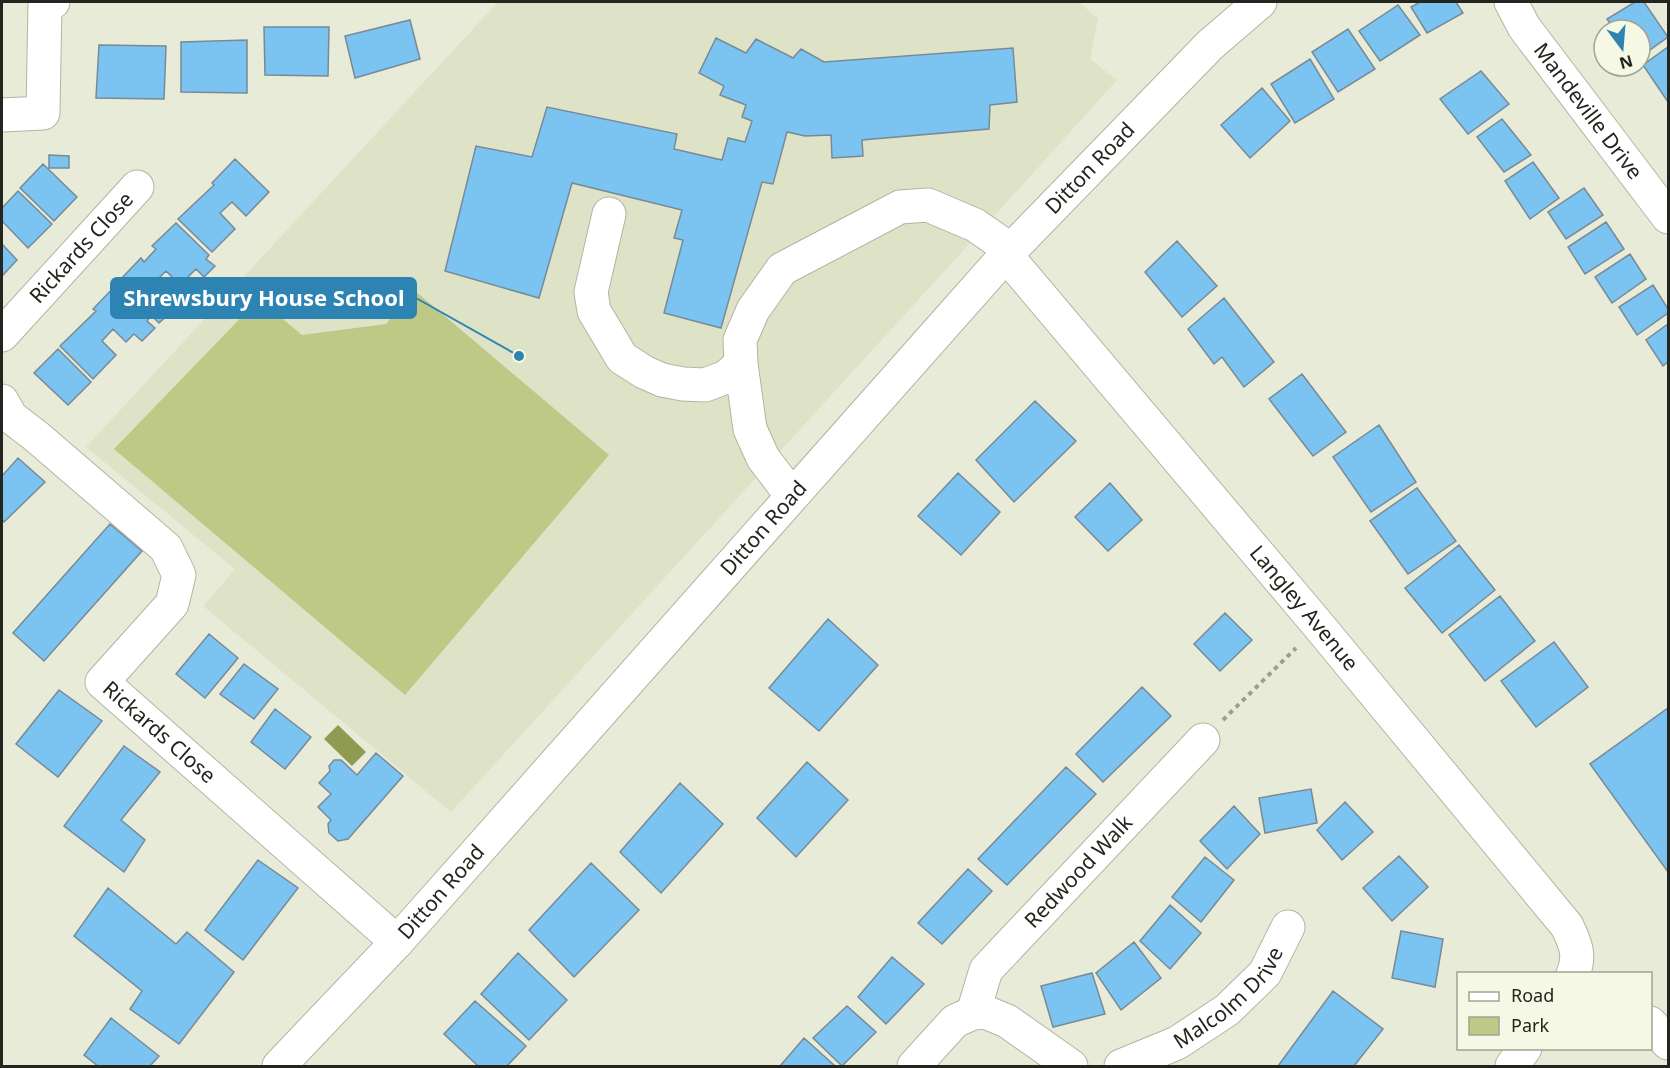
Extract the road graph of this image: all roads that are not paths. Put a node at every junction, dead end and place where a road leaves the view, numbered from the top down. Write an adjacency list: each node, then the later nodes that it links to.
1 (45, 2): 2 (street); 5 (street)
2 (53, 2)
3 (1260, 2): 9 (street, Ditton Road)
4 (1510, 2): 8 (street, Mandeville Drive)
5 (2, 115)
6 (137, 187): 10 (street, Rickards Close)
7 (609, 214): 11 (street)
8 (1668, 217)
9 (1009, 252): 11 (street, Langley Avenue); 13 (street, Ditton Road); 17 (street, Langley Avenue)
10 (2, 335)
11 (741, 364): 13 (street, Langley Avenue)
12 (2, 401): 16 (street, Rickards Close)
13 (792, 496): 16 (street, Ditton Road)
14 (1203, 740): 18 (street, Redwood Walk)
15 (1288, 927): 25 (street, Malcolm Drive)
16 (397, 942): 22 (street, Ditton Road)
17 (1579, 972)
18 (973, 1013): 23 (street); 24 (street)
19 (1652, 1025): 20 (street)
20 (1668, 1043)
21 (1524, 1050): 26 (street)
22 (279, 1066)
23 (914, 1066)
24 (1071, 1066)
25 (1121, 1066)
26 (1512, 1066)

